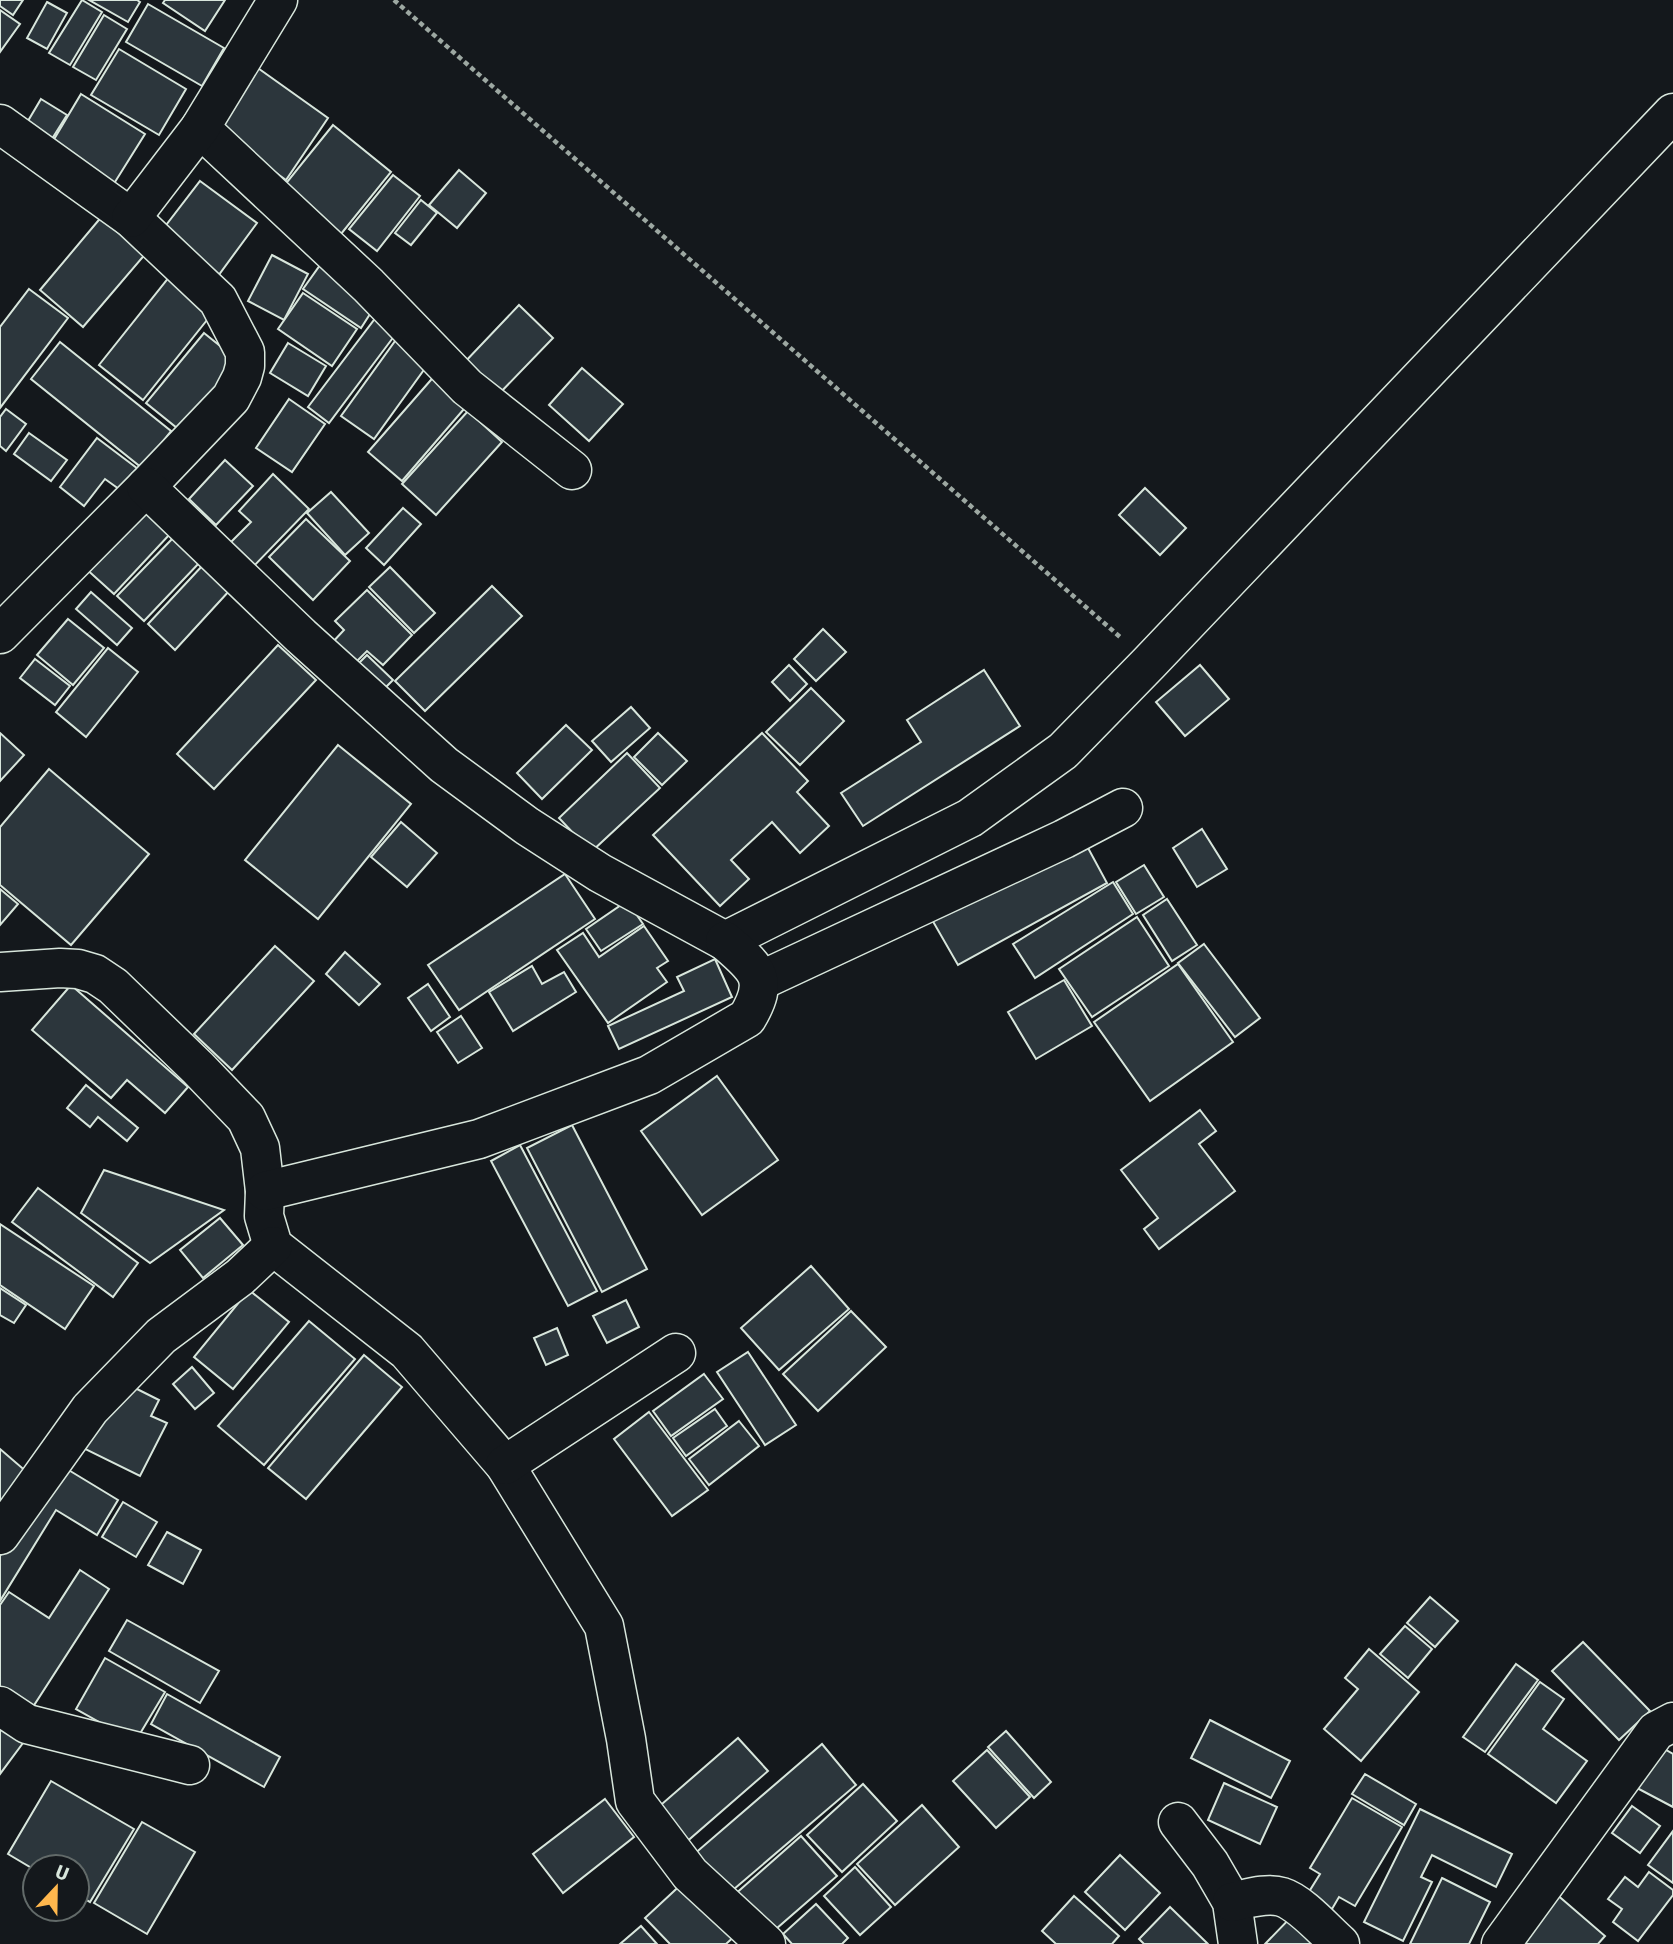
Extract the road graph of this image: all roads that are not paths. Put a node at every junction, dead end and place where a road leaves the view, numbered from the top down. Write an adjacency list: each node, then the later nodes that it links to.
1 (278, 0): 4 (street)
2 (1673, 113): 10 (street)
3 (0, 124): 5 (street)
4 (200, 128): 5 (street); 6 (street)
5 (131, 218): 7 (street)
6 (572, 470)
7 (146, 487): 8 (street); 10 (street)
8 (0, 634)
9 (1123, 808): 12 (street)
10 (725, 941): 12 (street)
11 (0, 972): 13 (street)
12 (760, 981): 13 (street)
13 (265, 1191): 14 (street)
14 (273, 1246): 16 (street); 17 (street)
15 (676, 1353): 16 (street)
16 (505, 1465): 23 (street)
17 (0, 1535)
18 (0, 1706): 20 (street)
19 (1673, 1722): 26 (street)
20 (190, 1765)
21 (1178, 1822): 22 (street)
22 (1232, 1902): 24 (street); 25 (street)
23 (766, 1944)
24 (1238, 1944)
25 (1340, 1944)
26 (1501, 1944)

